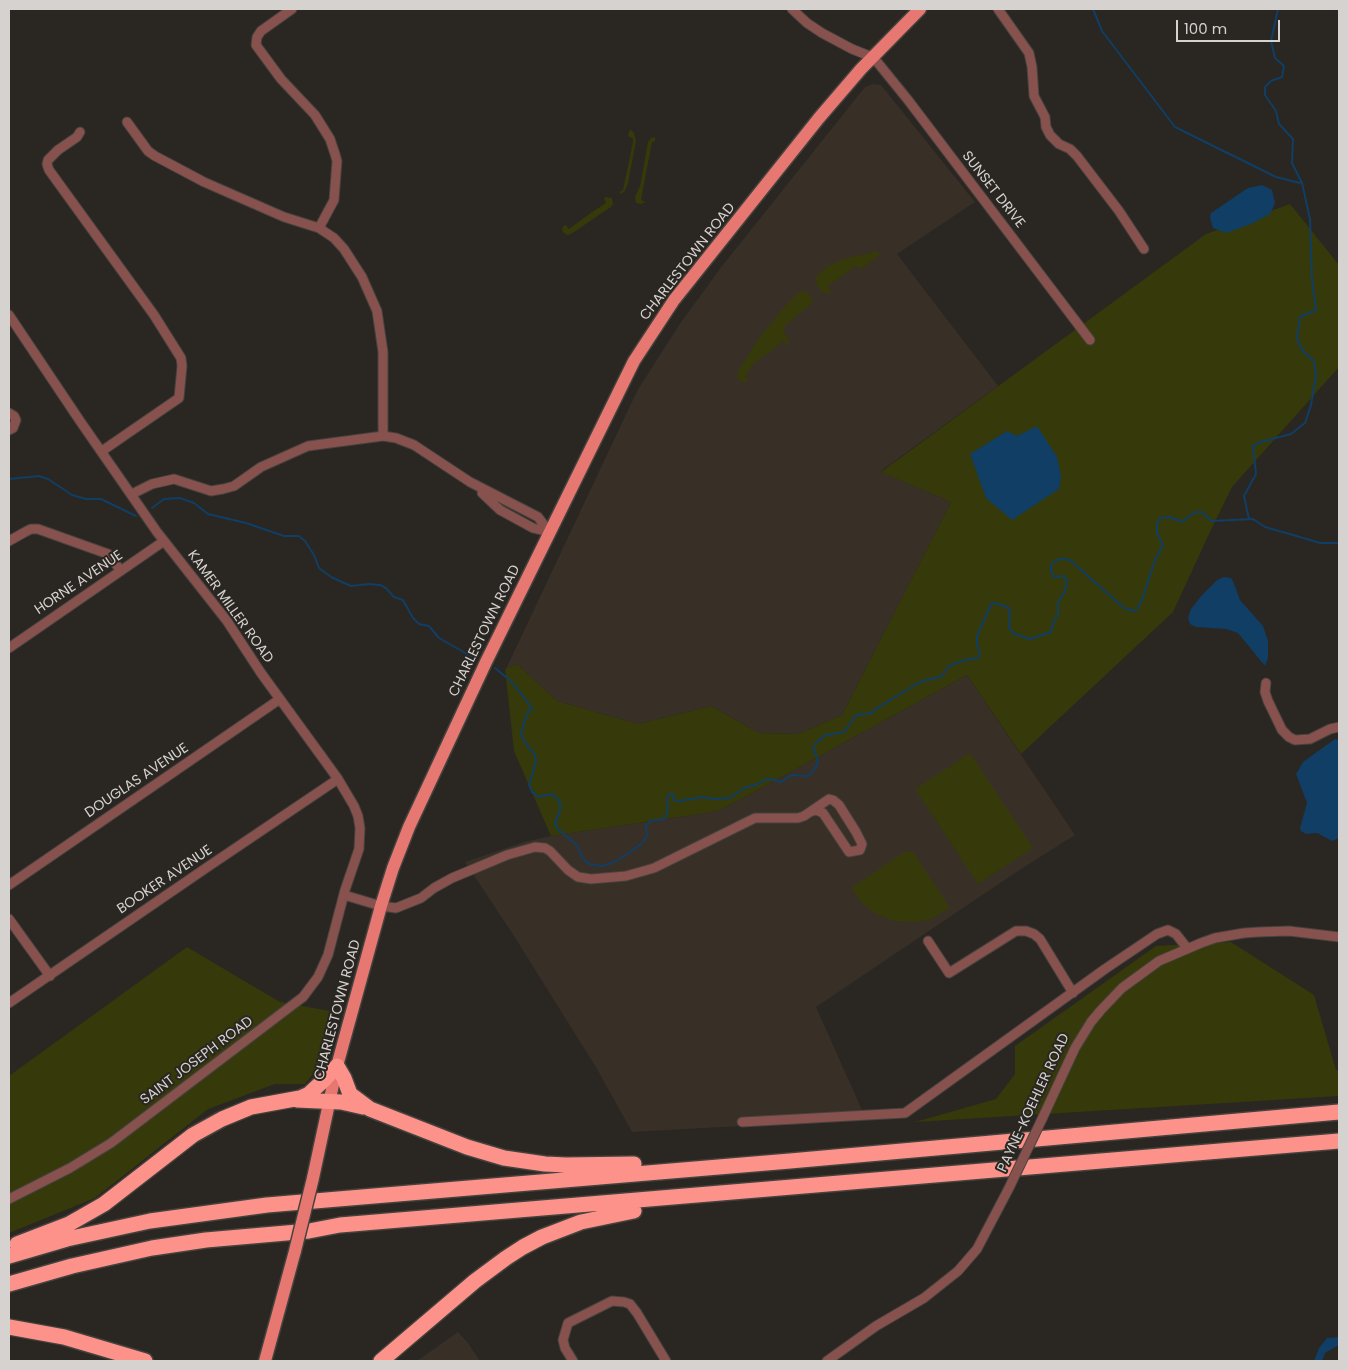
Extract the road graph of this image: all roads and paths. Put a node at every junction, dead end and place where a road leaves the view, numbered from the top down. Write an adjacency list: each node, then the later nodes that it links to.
1 (292, 9): 8 (street)
2 (792, 9): 5 (street)
3 (920, 9): 5 (main road, CHARLESTOWN ROAD)
4 (998, 9): 9 (street)
5 (872, 57): 11 (street, SUNSET DRIVE); 17 (main road, CHARLESTOWN ROAD)
6 (127, 122): 8 (street)
7 (80, 132): 15 (street)
8 (319, 228): 14 (street)
9 (1144, 249)
10 (9, 316): 15 (street, KAMER MILLER ROAD)
11 (1090, 340)
12 (9, 412): 13 (street)
13 (9, 430)
14 (383, 436): 16 (street); 17 (street)
15 (102, 452): 16 (street, KAMER MILLER ROAD)
16 (132, 494): 19 (street, KAMER MILLER ROAD)
17 (550, 533): 29 (main road, CHARLESTOWN ROAD)
18 (9, 541): 20 (street)
19 (164, 541): 20 (street, HORNE AVENUE); 23 (street, KAMER MILLER ROAD)
20 (121, 571): 21 (street, HORNE AVENUE)
21 (9, 648)
22 (1266, 683): 24 (street)
23 (280, 699): 25 (street, KAMER MILLER ROAD); 27 (street, DOUGLAS AVENUE)
24 (1339, 727)
25 (338, 779): 28 (street, KAMER MILLER ROAD); 34 (street, BOOKER AVENUE)
26 (810, 812): 26 (street); 29 (street)
27 (9, 885)
28 (344, 895): 29 (street); 46 (street, SAINT JOSEPH ROAD)
29 (381, 906): 37 (main road, CHARLESTOWN ROAD)
30 (9, 919): 34 (street)
31 (1339, 937): 33 (street, PAYNE-KOEHLER ROAD)
32 (928, 942): 35 (street)
33 (1187, 948): 35 (street); 56 (street, PAYNE-KOEHLER ROAD, bridge)
34 (50, 976): 36 (street, BOOKER AVENUE)
35 (1073, 993): 42 (street)
36 (9, 1004)
37 (337, 1066): 38 (highway); 39 (main road, CHARLESTOWN ROAD); 40 (highway)
38 (291, 1100): 39 (highway); 47 (highway)
39 (330, 1102): 40 (highway); 52 (main road, CHARLESTOWN ROAD, bridge)
40 (370, 1109): 44 (highway)
41 (1339, 1112): 44 (highway)
42 (742, 1122)
43 (1339, 1141): 45 (highway)
44 (854, 1155): 48 (highway)
45 (787, 1188): 49 (highway); 53 (highway)
46 (9, 1199)
47 (9, 1247)
48 (9, 1256)
49 (9, 1284)
50 (9, 1327): 51 (highway)
51 (145, 1361)
52 (265, 1361)
53 (380, 1361)
54 (573, 1361): 55 (street)
55 (666, 1361)
56 (826, 1361)

